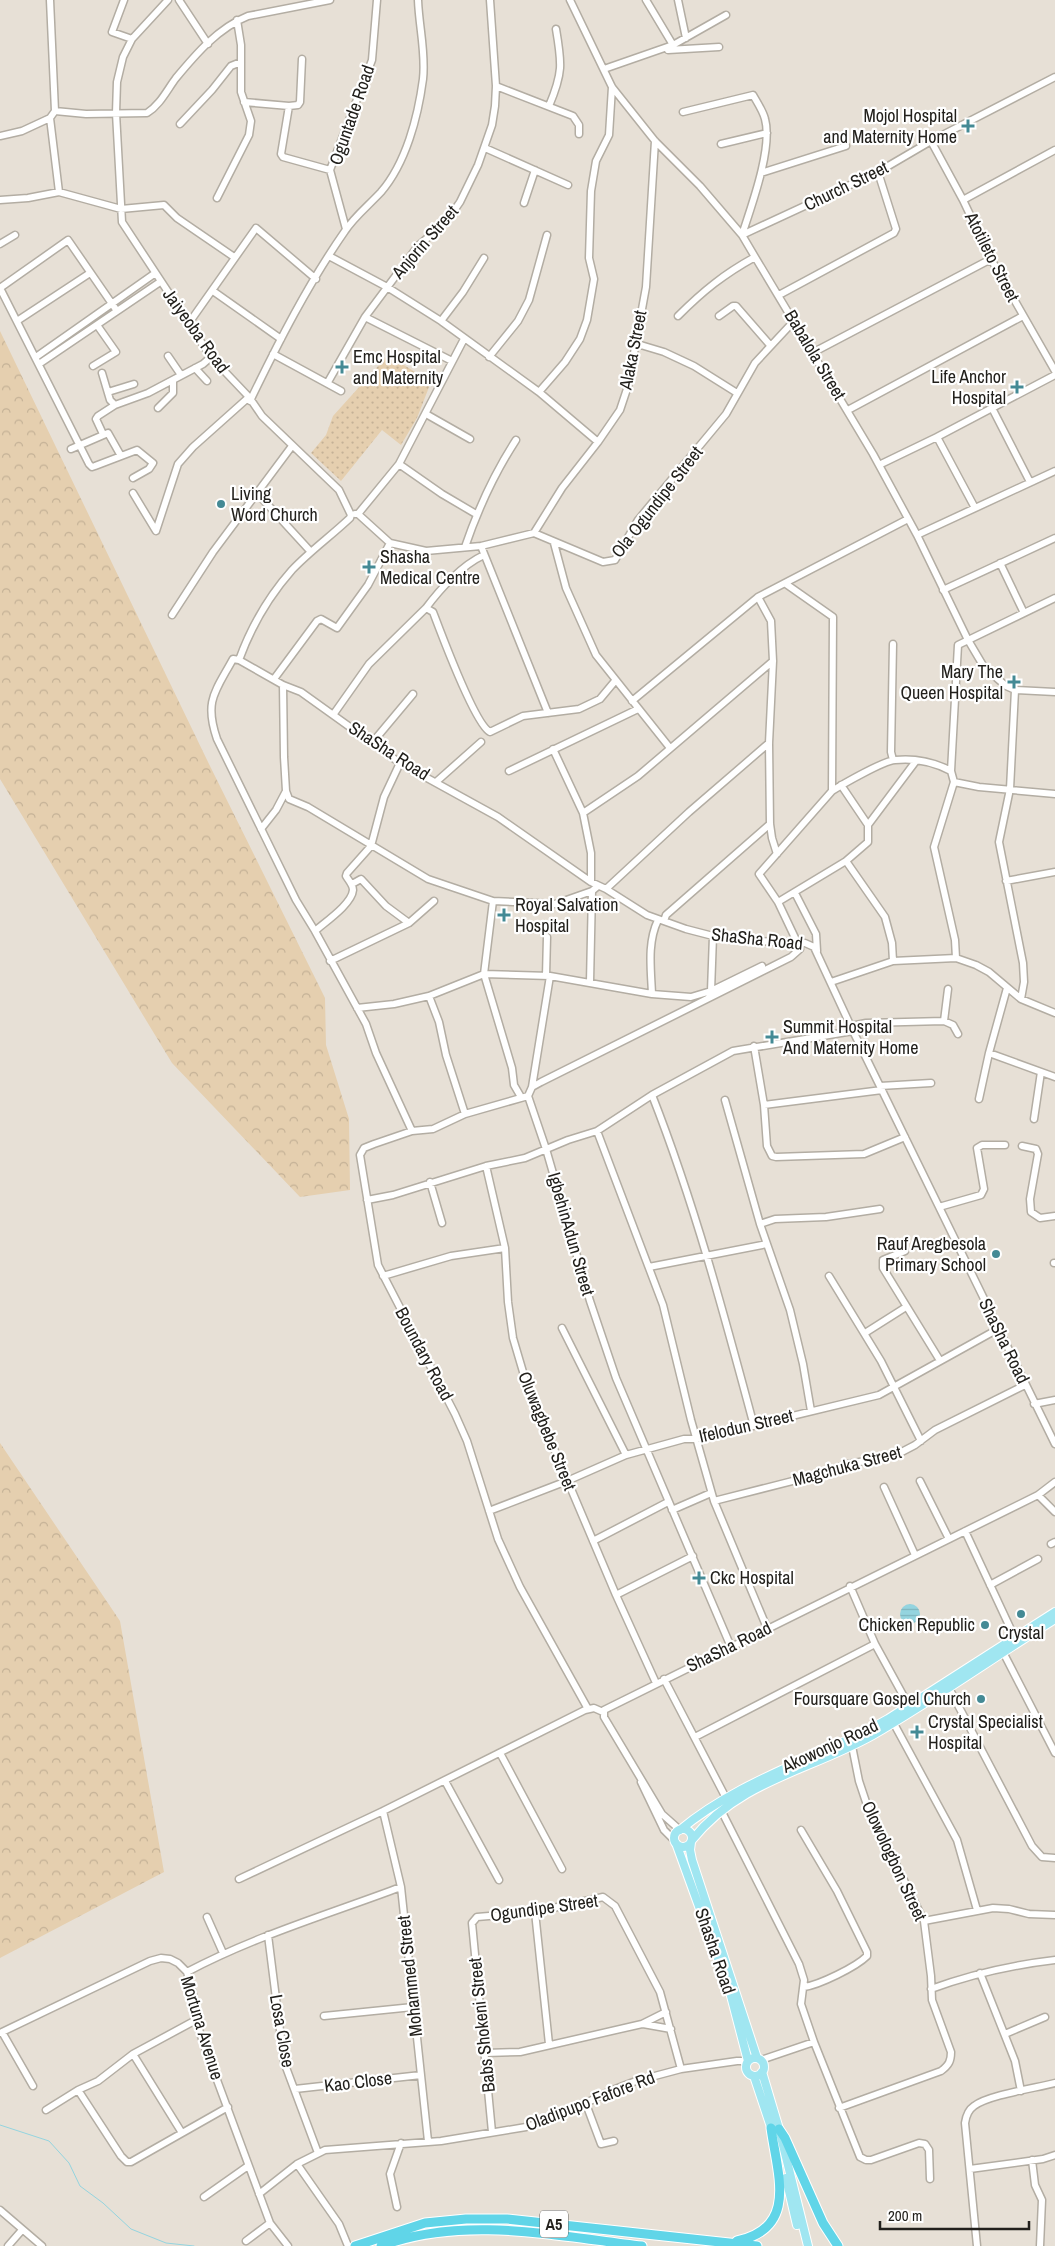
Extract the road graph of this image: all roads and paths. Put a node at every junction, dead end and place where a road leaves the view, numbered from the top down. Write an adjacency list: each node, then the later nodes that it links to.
1 (50, 0): 30 (street)
2 (123, 0): 16 (street)
3 (168, 0): 16 (street, Jaiyeoba Road)
4 (179, 0): 17 (street)
5 (330, 0): 13 (street)
6 (377, 0): 44 (street, Oguntade Road)
7 (418, 0): 55 (street)
8 (490, 0): 25 (street, Anjorin Street)
9 (570, 0): 23 (street, Babalola Street)
10 (646, 0): 18 (street)
11 (678, 0): 15 (street)
12 (726, 16): 15 (street)
13 (237, 20): 17 (street); 22 (street)
14 (556, 29): 29 (street)
15 (686, 38): 18 (street)
16 (132, 39): 32 (street, Jaiyeoba Road)
17 (208, 44): 32 (street)
18 (673, 46): 20 (street)
19 (718, 46): 20 (street)
20 (662, 50): 23 (street)
21 (302, 59): 28 (street)
22 (241, 62): 27 (street); 34 (street)
23 (604, 69): 26 (street, Babalola Street)
24 (1055, 77): 39 (street, Church Street)
25 (496, 86): 29 (street); 42 (street, Anjorin Street)
26 (612, 87): 38 (street, Babalola Street); 109 (street)
27 (244, 102): 28 (street); 50 (street)
28 (289, 106): 44 (street)
29 (549, 106): 36 (street)
30 (55, 111): 32 (street); 33 (street)
31 (683, 112): 35 (street)
32 (116, 113): 54 (street, Jaiyeoba Road)
33 (50, 118): 37 (street); 49 (street)
34 (180, 124)
35 (766, 133): 40 (street); 47 (street)
36 (579, 134)
37 (0, 136)
38 (655, 140): 58 (street, Babalola Street); 88 (street, Alaka Street)
39 (931, 141): 46 (street, Church Street); 52 (street, Atotileto Street)
40 (721, 144)
41 (846, 146): 47 (street)
42 (485, 148): 45 (street); 69 (street, Anjorin Street)
43 (1055, 150): 52 (street)
44 (330, 170): 55 (street, Oguntade Road)
45 (535, 170): 48 (street); 53 (street)
46 (878, 172): 58 (street, Church Street); 72 (street)
47 (761, 173): 58 (street)
48 (568, 185)
49 (59, 192): 51 (street); 54 (street)
50 (217, 198)
51 (0, 200)
52 (963, 200): 64 (street, Atotileto Street)
53 (524, 203)
54 (121, 209): 62 (street); 66 (street, Jaiyeoba Road)
55 (346, 229): 60 (street)
56 (15, 234): 59 (street)
57 (547, 235): 95 (street)
58 (742, 235): 61 (street, Babalola Street)
59 (0, 244)
60 (329, 256): 67 (street); 69 (street)
61 (755, 256): 72 (street, Babalola Street); 76 (street)
62 (234, 257): 67 (street); 71 (street)
63 (484, 258): 80 (street)
64 (991, 259): 78 (street, Atotileto Street); 90 (street)
65 (90, 273): 70 (street); 73 (street); 79 (street)
66 (154, 274): 68 (street, Jaiyeoba Road); 73 (street)
67 (316, 279): 86 (street)
68 (160, 282): 74 (street); 82 (street, Jaiyeoba Road)
69 (388, 287): 75 (street, Anjorin Street); 80 (street)
70 (0, 288): 79 (street)
71 (213, 291): 82 (street); 86 (street)
72 (779, 295): 81 (street, Babalola Street)
73 (111, 304): 74 (street); 84 (street)
74 (117, 311): 83 (street)
75 (365, 316): 96 (street); 105 (street, Anjorin Street)
76 (678, 316)
77 (719, 316): 89 (street)
78 (1023, 316): 101 (street, Atotileto Street); 115 (street)
79 (17, 321): 92 (street)
80 (441, 321): 87 (street)
81 (794, 321): 89 (street, Ola Ogundipe Street); 90 (street, Babalola Street)
82 (189, 324): 94 (street, Jaiyeoba Road)
83 (97, 325): 85 (street); 98 (street)
84 (75, 329): 85 (street); 92 (street)
85 (80, 336): 97 (street)
86 (281, 339): 91 (street)
87 (464, 339): 95 (street); 96 (street)
88 (634, 344): 110 (street); 121 (street, Alaka Street)
89 (770, 345): 110 (street, Ola Ogundipe Street)
90 (814, 352): 115 (street, Babalola Street)
91 (273, 354): 105 (street); 111 (street)
92 (36, 356): 97 (street)
93 (168, 356): 102 (street)
94 (211, 357): 99 (street); 111 (street, Jaiyeoba Road)
95 (489, 357): 109 (street)
96 (452, 361): 116 (street)
97 (39, 364): 122 (street)
98 (93, 366)
99 (195, 368): 102 (street); 104 (street)
100 (102, 373): 108 (street)
101 (1055, 373): 114 (street)
102 (181, 376): 103 (street)
103 (173, 380): 112 (street); 113 (street)
104 (207, 381)
105 (328, 382): 107 (street)
106 (134, 384): 108 (street)
107 (341, 391)
108 (108, 392): 112 (street)
109 (538, 392): 121 (street)
110 (737, 393): 141 (street, Ola Ogundipe Street)
111 (249, 399): 123 (street, Jaiyeoba Road); 132 (street)
112 (115, 405): 117 (street)
113 (158, 408)
114 (992, 408): 118 (street); 130 (street)
115 (848, 410): 127 (street, Babalola Street)
116 (426, 414): 119 (street); 126 (street)
117 (103, 434): 122 (street); 125 (street)
118 (937, 437): 127 (street); 133 (street)
119 (470, 439)
120 (516, 440): 135 (street)
121 (598, 442): 137 (street, Alaka Street)
122 (79, 445): 124 (street); 125 (street)
123 (292, 446): 131 (street); 134 (street, Jaiyeoba Road)
124 (71, 449)
125 (121, 456): 129 (street)
126 (399, 464): 134 (street); 135 (street)
127 (879, 465): 136 (street, Babalola Street)
128 (1055, 471): 130 (street)
129 (133, 478)
130 (1030, 482): 133 (street)
131 (257, 493): 144 (street); 153 (street)
132 (133, 494)
133 (975, 508): 138 (street)
134 (355, 514): 140 (street); 144 (street)
135 (476, 514): 143 (street)
136 (908, 520): 138 (street, Babalola Street); 147 (street)
137 (534, 533): 141 (street, Ola Ogundipe Street); 142 (street)
138 (917, 536): 148 (street, Babalola Street)
139 (1055, 538): 146 (street)
140 (390, 542): 143 (street); 158 (street)
141 (554, 543): 159 (street)
142 (481, 546): 143 (street); 145 (street)
143 (465, 547)
144 (311, 552): 156 (street)
145 (484, 555): 151 (street); 166 (street)
146 (1000, 563): 148 (street); 152 (street)
147 (786, 584): 149 (street); 183 (street)
148 (943, 590): 154 (street, Babalola Street)
149 (758, 597): 157 (street); 164 (street)
150 (1055, 598): 152 (street)
151 (426, 608): 166 (street); 167 (street)
152 (1024, 613): 154 (street)
153 (172, 615)
154 (968, 640): 161 (street, Babalola Street); 177 (street)
155 (893, 644): 173 (street)
156 (239, 660): 158 (street, ShaSha Road); 188 (street)
157 (773, 661): 170 (street); 171 (street)
158 (274, 679): 160 (street, ShaSha Road)
159 (615, 682): 164 (street); 166 (street)
160 (283, 685): 167 (street, ShaSha Road); 182 (street)
161 (1015, 690): 162 (street); 181 (street)
162 (1055, 692)
163 (413, 694): 169 (street)
164 (632, 700): 165 (street)
165 (638, 709): 171 (street); 172 (street)
166 (548, 713)
167 (333, 715): 169 (street, ShaSha Road)
168 (481, 742): 178 (street)
169 (372, 743): 175 (street, ShaSha Road)
170 (769, 743): 186 (street); 197 (street)
171 (670, 748): 185 (street)
172 (553, 749): 176 (street); 185 (street)
173 (893, 760): 174 (street); 180 (street)
174 (916, 761): 177 (street); 187 (street)
175 (400, 763): 178 (street, ShaSha Road); 189 (street)
176 (509, 771)
177 (951, 772): 179 (street)
178 (436, 782): 194 (street, ShaSha Road)
179 (954, 782): 181 (street); 212 (street)
180 (841, 785): 183 (street); 187 (street)
181 (1010, 789): 184 (street); 193 (street)
182 (286, 791): 188 (street); 189 (street)
183 (832, 791): 190 (street)
184 (1055, 794)
185 (583, 813): 194 (street)
186 (770, 824): 190 (street); 203 (street)
187 (868, 825): 191 (street)
188 (260, 829): 205 (street)
189 (371, 846): 195 (street); 201 (street)
190 (776, 854): 202 (street)
191 (846, 862): 199 (street); 214 (street)
192 (1055, 872): 193 (street)
193 (1006, 881): 226 (street)
194 (591, 882): 196 (street, ShaSha Road)
195 (352, 884): 204 (street); 205 (street)
196 (598, 886): 197 (street, ShaSha Road); 198 (street)
197 (606, 889): 203 (street, ShaSha Road)
198 (592, 891): 201 (street); 218 (street)
199 (795, 893): 202 (street); 211 (street)
200 (434, 901): 204 (street)
201 (493, 901): 216 (street)
202 (778, 902): 208 (street)
203 (661, 921): 206 (street, ShaSha Road); 223 (street)
204 (409, 923): 213 (street)
205 (315, 931): 213 (street)
206 (713, 936): 208 (street, ShaSha Road); 222 (street)
207 (547, 938): 217 (street)
208 (797, 942): 209 (street, ShaSha Road)
209 (810, 944): 210 (street); 211 (street, ShaSha Road)
210 (800, 949): 215 (street); 215 (street)
211 (817, 955): 219 (street, ShaSha Road)
212 (956, 958): 214 (street); 220 (street)
213 (330, 961): 227 (street)
214 (893, 961): 219 (street)
215 (763, 968): 222 (street); 225 (street)
216 (484, 974): 217 (street); 224 (street); 241 (street)
217 (548, 976): 218 (street); 237 (street)
218 (590, 982): 223 (street)
219 (831, 982): 230 (street, ShaSha Road)
220 (1008, 988): 226 (street); 233 (street)
221 (948, 990): 229 (street)
222 (711, 991): 223 (street); 225 (street)
223 (652, 994)
224 (429, 996): 227 (street); 245 (street)
225 (706, 998): 237 (street)
226 (1021, 999): 228 (street)
227 (357, 1008): 247 (street)
228 (1055, 1013)
229 (944, 1021): 230 (street); 231 (street)
230 (852, 1028): 232 (street); 238 (street, ShaSha Road)
231 (958, 1034)
232 (754, 1046): 239 (street); 244 (street)
233 (989, 1053): 234 (street); 242 (street)
234 (1041, 1072): 235 (street); 246 (street)
235 (1055, 1077)
236 (930, 1083): 238 (street)
237 (532, 1086): 240 (street)
238 (881, 1088): 244 (street); 249 (street, ShaSha Road)
239 (652, 1095): 248 (street); 264 (street)
240 (528, 1096): 241 (street, Boundary Road); 252 (street, IgbehinAdun Street)
241 (521, 1097): 245 (street, Boundary Road)
242 (979, 1099)
243 (725, 1100): 260 (street)
244 (764, 1105): 249 (street)
245 (465, 1114): 247 (street, Boundary Road)
246 (1034, 1119)
247 (412, 1131): 255 (street, Boundary Road)
248 (597, 1131): 252 (street); 265 (street)
249 (904, 1137): 256 (street, ShaSha Road)
250 (1005, 1145): 256 (street)
251 (1022, 1146): 258 (street)
252 (546, 1148): 253 (street); 282 (street, IgbehinAdun Street)
253 (486, 1166): 254 (street); 262 (street, Oluwagbebe Street)
254 (430, 1182): 255 (street); 259 (street)
255 (366, 1200): 266 (street, Boundary Road)
256 (939, 1207): 270 (street, ShaSha Road)
257 (880, 1209): 260 (street)
258 (1055, 1216)
259 (442, 1223)
260 (760, 1224): 261 (street)
261 (767, 1244): 264 (street); 277 (street)
262 (505, 1248): 266 (street); 284 (street, Oluwagbebe Street)
263 (905, 1251): 268 (street)
264 (706, 1254): 265 (street); 278 (street)
265 (649, 1267): 279 (street)
266 (383, 1276): 293 (street, Boundary Road)
267 (829, 1276): 271 (street)
268 (906, 1308): 271 (street); 272 (street)
269 (562, 1328): 283 (street)
270 (998, 1328): 272 (street, Ifelodun Street); 273 (street, ShaSha Road)
271 (865, 1334): 274 (street)
272 (939, 1360): 274 (street, Ifelodun Street)
273 (1025, 1385): 276 (street, ShaSha Road); 280 (street, Magchuka Street)
274 (894, 1386): 277 (street, Ifelodun Street); 280 (street)
275 (1055, 1400): 276 (street)
276 (1034, 1404): 281 (street, ShaSha Road)
277 (810, 1411): 278 (street, Ifelodun Street)
278 (754, 1426): 279 (street, Ifelodun Street)
279 (697, 1439): 282 (street, Ifelodun Street); 288 (street)
280 (921, 1440): 290 (street, Magchuka Street)
281 (1055, 1444)
282 (644, 1448): 283 (street, Ifelodun Street); 291 (street, IgbehinAdun Street)
283 (626, 1454): 284 (street, Ifelodun Street)
284 (567, 1481): 293 (street, Ifelodun Street); 297 (street, Oluwagbebe Street)
285 (920, 1482): 296 (street)
286 (1055, 1482): 289 (street, ShaSha Road)
287 (884, 1487): 298 (street)
288 (712, 1493): 290 (street); 292 (street)
289 (1038, 1495): 294 (street); 295 (street, ShaSha Road)
290 (714, 1501): 306 (street)
291 (668, 1502): 292 (street, IgbehinAdun Street); 297 (street)
292 (672, 1510): 299 (street, IgbehinAdun Street)
293 (489, 1511): 316 (street, Boundary Road)
294 (1055, 1512)
295 (965, 1531): 296 (street, ShaSha Road); 301 (street)
296 (949, 1539): 298 (street, ShaSha Road)
297 (593, 1541): 303 (street, Oluwagbebe Street)
298 (915, 1555): 302 (street, ShaSha Road)
299 (693, 1556): 303 (street); 309 (street, IgbehinAdun Street)
300 (1038, 1560): 301 (street)
301 (990, 1585): 307 (street)
302 (850, 1586): 306 (street, ShaSha Road); 308 (street)
303 (616, 1595): 313 (street, Oluwagbebe Street)
304 (1055, 1612): 307 (main road, Akowonjo Road)
305 (1054, 1621): 310 (main road, Akowonjo Road)
306 (767, 1628): 309 (street, ShaSha Road)
307 (1014, 1636): 311 (main road, Akowonjo Road)
308 (875, 1644): 315 (street); 319 (street)
309 (731, 1647): 312 (street, ShaSha Road)
310 (1003, 1652): 311 (main road, Akowonjo Road); 322 (street)
311 (995, 1654): 314 (main road, Akowonjo Road); 315 (main road, Akowonjo Road)
312 (664, 1679): 313 (street, ShaSha Road); 319 (street)
313 (656, 1683): 317 (street, ShaSha Road)
314 (949, 1688): 318 (main road, Akowonjo Road); 332 (street)
315 (909, 1706): 320 (main road, Akowonjo Road)
316 (588, 1709): 317 (street); 321 (street)
317 (603, 1712): 323 (street)
318 (893, 1722): 320 (main road, Akowonjo Road); 337 (street)
319 (695, 1737): 325 (street)
320 (847, 1746): 325 (main road, Akowonjo Road); 326 (main road, Akowonjo Road); 342 (street, Olowologbon Street)
321 (500, 1753): 324 (street); 333 (street)
322 (1055, 1753)
323 (639, 1776): 328 (street); 331 (street)
324 (445, 1781): 327 (street); 335 (street)
325 (726, 1798): 328 (main road, Akowonjo Road)
326 (721, 1810): 330 (main road, Akowonjo Road); 348 (street)
327 (383, 1812): 334 (street); 336 (street, Mohammed Street)
328 (680, 1830): 330 (main road); 331 (main road)
329 (801, 1830): 348 (street)
330 (691, 1841): 331 (main road); 363 (main road, Shasha Road)
331 (676, 1842): 364 (main road, Shasha Road)
332 (1055, 1858)
333 (562, 1868)
334 (240, 1879)
335 (499, 1880)
336 (400, 1887): 343 (street); 350 (street, Mohammed Street)
337 (977, 1910): 339 (street); 342 (street)
338 (535, 1912): 341 (street, Ogundipe Street); 351 (street, Ogundipe Street); 360 (street)
339 (1055, 1915)
340 (207, 1917): 344 (street)
341 (474, 1919): 361 (street, Babs Shokeni Street)
342 (924, 1921): 349 (street, Olowologbon Street)
343 (268, 1935): 344 (street); 371 (street, Losa Close)
344 (223, 1953): 346 (street)
345 (1055, 1960): 347 (street)
346 (187, 1972): 354 (street, Mortuna Avenue); 357 (street, Mortuna Avenue)
347 (980, 1973): 349 (street); 358 (street)
348 (804, 1987): 359 (street)
349 (931, 1989): 376 (street, Olowologbon Street)
350 (414, 2007): 352 (street); 367 (street, Mohammed Street)
351 (666, 2012): 355 (street); 356 (street, Ogundipe Street)
352 (324, 2016)
353 (1045, 2018): 358 (street)
354 (196, 2020): 362 (street); 375 (street, Mortuna Avenue)
355 (642, 2024): 356 (street); 360 (street)
356 (671, 2029): 365 (street, Ogundipe Street)
357 (1, 2032): 370 (street)
358 (1005, 2034): 373 (street)
359 (814, 2042): 363 (street); 376 (street)
360 (549, 2044): 361 (street)
361 (485, 2053): 379 (street, Babs Shokeni Street)
362 (133, 2054): 372 (street); 380 (street)
363 (759, 2059): 364 (main road); 366 (main road)
364 (747, 2063): 365 (street, Oladipupo Fafore Rd); 368 (main road)
365 (681, 2069): 374 (street, Oladipupo Fafore Rd)
366 (762, 2072): 368 (main road); 378 (main road)
367 (420, 2075): 371 (street, Kao Close); 382 (street, Mohammed Street)
368 (754, 2076): 378 (main road)
369 (1055, 2083): 373 (street)
370 (33, 2086)
371 (296, 2089): 384 (street, Losa Close)
372 (78, 2090): 377 (street); 380 (street)
373 (1021, 2092): 389 (street)
374 (586, 2104): 379 (street, Oladipupo Fafore Rd); 381 (street)
375 (228, 2107): 380 (street); 388 (street, Mortuna Avenue)
376 (839, 2108): 390 (street)
377 (46, 2110)
378 (775, 2128): 398 (highway); 399 (main road); 408 (highway)
379 (492, 2132): 382 (street, Oladipupo Fafore Rd)
380 (182, 2133)
381 (614, 2141)
382 (428, 2142): 383 (street, Oladipupo Fafore Rd)
383 (401, 2143): 384 (street, Oladipupo Fafore Rd); 393 (street)
384 (318, 2153): 387 (street, Oladipupo Fafore Rd)
385 (1055, 2155): 386 (street)
386 (1032, 2160): 389 (street); 410 (street)
387 (297, 2164): 391 (street, Oladipupo Fafore Rd); 403 (street)
388 (248, 2166): 391 (street, Mortuna Avenue); 392 (street)
389 (970, 2169): 409 (street)
390 (930, 2179)
391 (259, 2194): 395 (street, Mortuna Avenue)
392 (204, 2197)
393 (397, 2207)
394 (0, 2210): 396 (street)
395 (270, 2222): 397 (street); 402 (street, Mortuna Avenue)
396 (22, 2230): 400 (street); 401 (street)
397 (246, 2241)
398 (730, 2242): 404 (highway, A5); 407 (highway, A5)
399 (805, 2244)
400 (8, 2246)
401 (42, 2246)
402 (288, 2246)
403 (348, 2246)
404 (355, 2246)
405 (381, 2246): 406 (highway, A5)
406 (642, 2246)
407 (757, 2246)
408 (838, 2246)
409 (977, 2246)
410 (1040, 2246)

